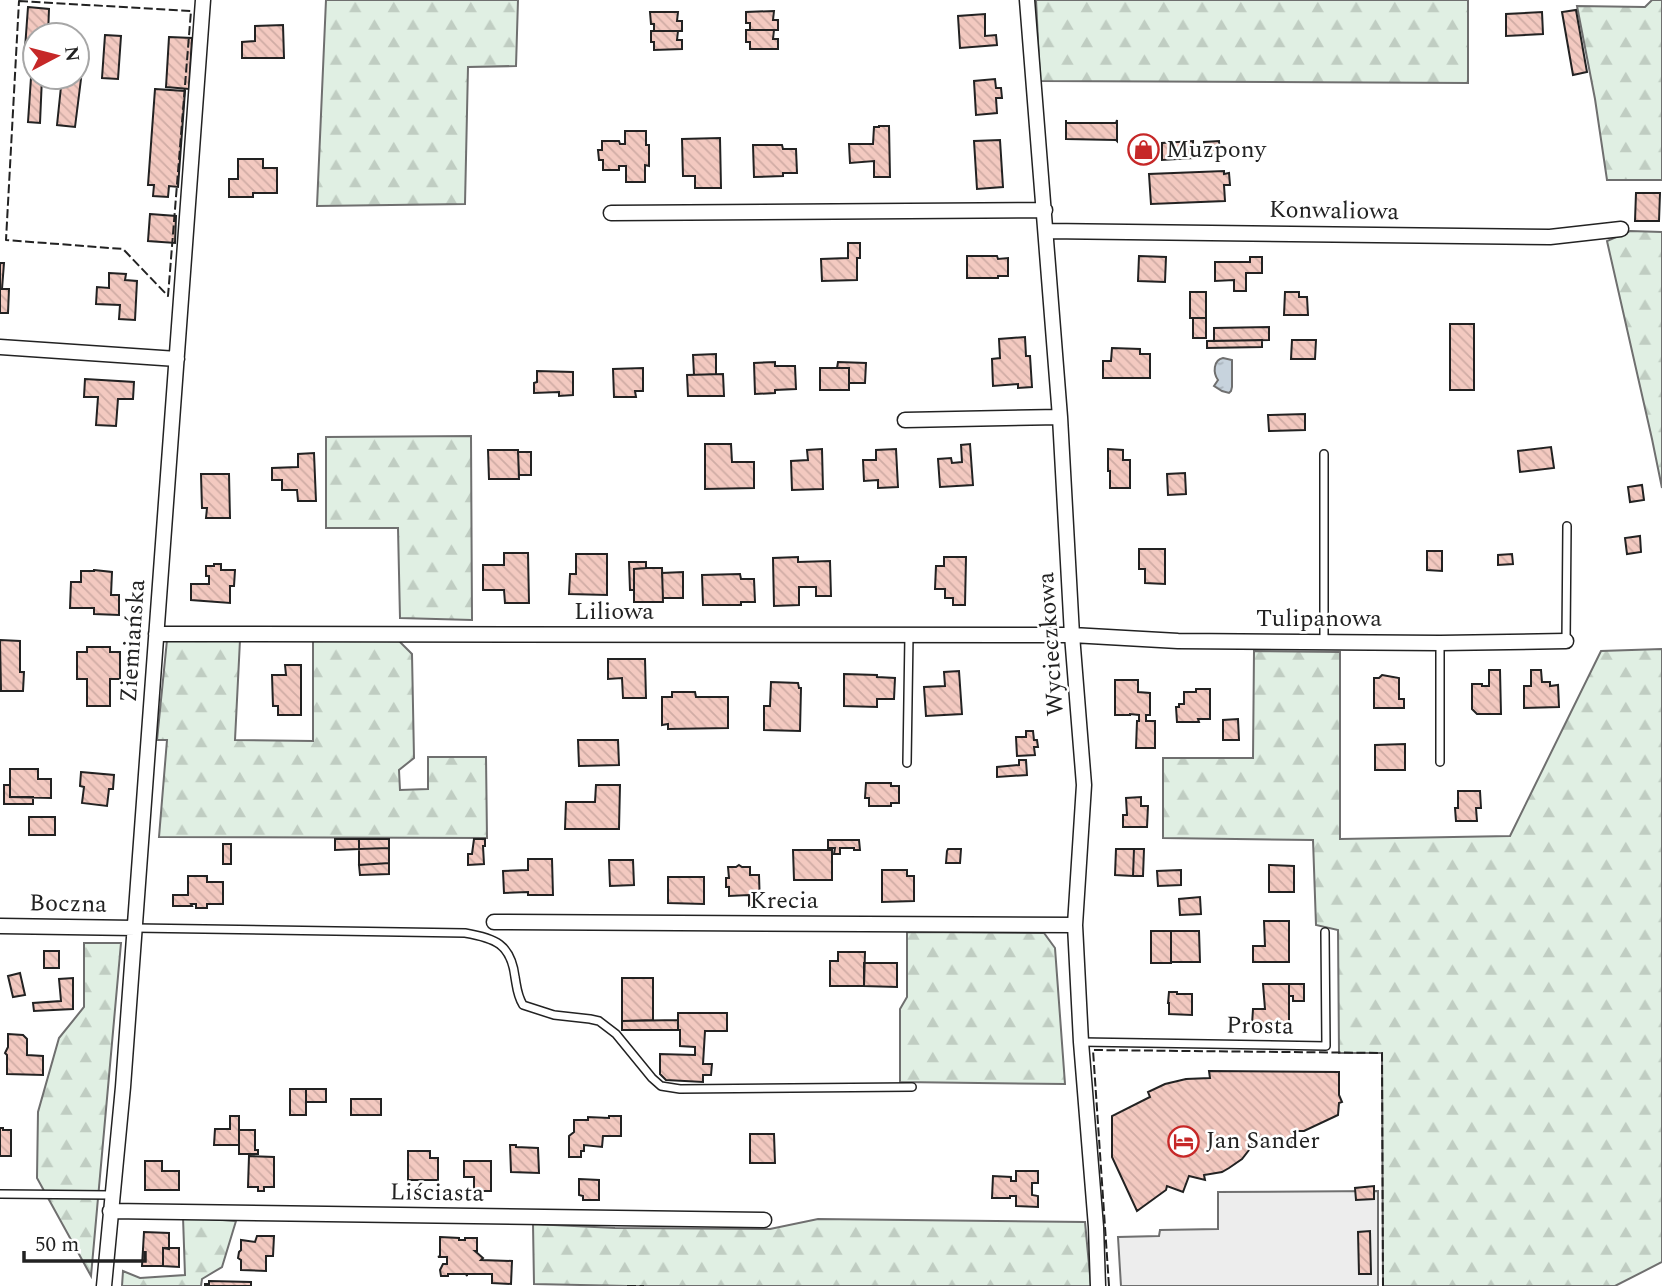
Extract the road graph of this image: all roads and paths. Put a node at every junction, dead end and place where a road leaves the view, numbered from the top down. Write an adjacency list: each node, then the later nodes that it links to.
1 (204, 0): 8 (street, Ziemiańska)
2 (1027, 0): 3 (street, Wycieczkowa)
3 (1045, 210): 4 (street); 6 (street, Wycieczkowa)
4 (611, 214)
5 (1622, 229): 6 (street, Konwaliowa)
6 (1046, 231): 9 (street, Wycieczkowa)
7 (0, 347): 8 (street)
8 (177, 359): 13 (street, Ziemiańska)
9 (1060, 417): 10 (street); 15 (street, Wycieczkowa)
10 (905, 420)
11 (1324, 454): 17 (lane)
12 (1567, 526): 16 (lane)
13 (156, 634): 14 (street, Liliowa); 24 (street, Ziemiańska)
14 (909, 635): 15 (street, Liliowa); 19 (lane)
15 (1072, 635): 17 (street, Tulipanowa); 23 (street, Wycieczkowa)
16 (1566, 641): 18 (street, Tulipanowa)
17 (1324, 642): 18 (street, Tulipanowa)
18 (1440, 643): 20 (lane)
19 (907, 762)
20 (1440, 762)
21 (494, 922): 23 (street, Krecia)
22 (0, 926): 24 (street, Boczna)
23 (1075, 926): 26 (street, Wycieczkowa)
24 (135, 928): 27 (lane); 29 (street, Ziemiańska)
25 (1325, 932): 26 (lane, Prosta)
26 (1081, 1042): 33 (street, Wycieczkowa)
27 (912, 1087)
28 (0, 1194): 29 (lane)
29 (111, 1195): 30 (street, Ziemiańska)
30 (110, 1212): 31 (street, Liściasta); 32 (street, Ziemiańska)
31 (764, 1220)
32 (104, 1286)
33 (1098, 1286)

